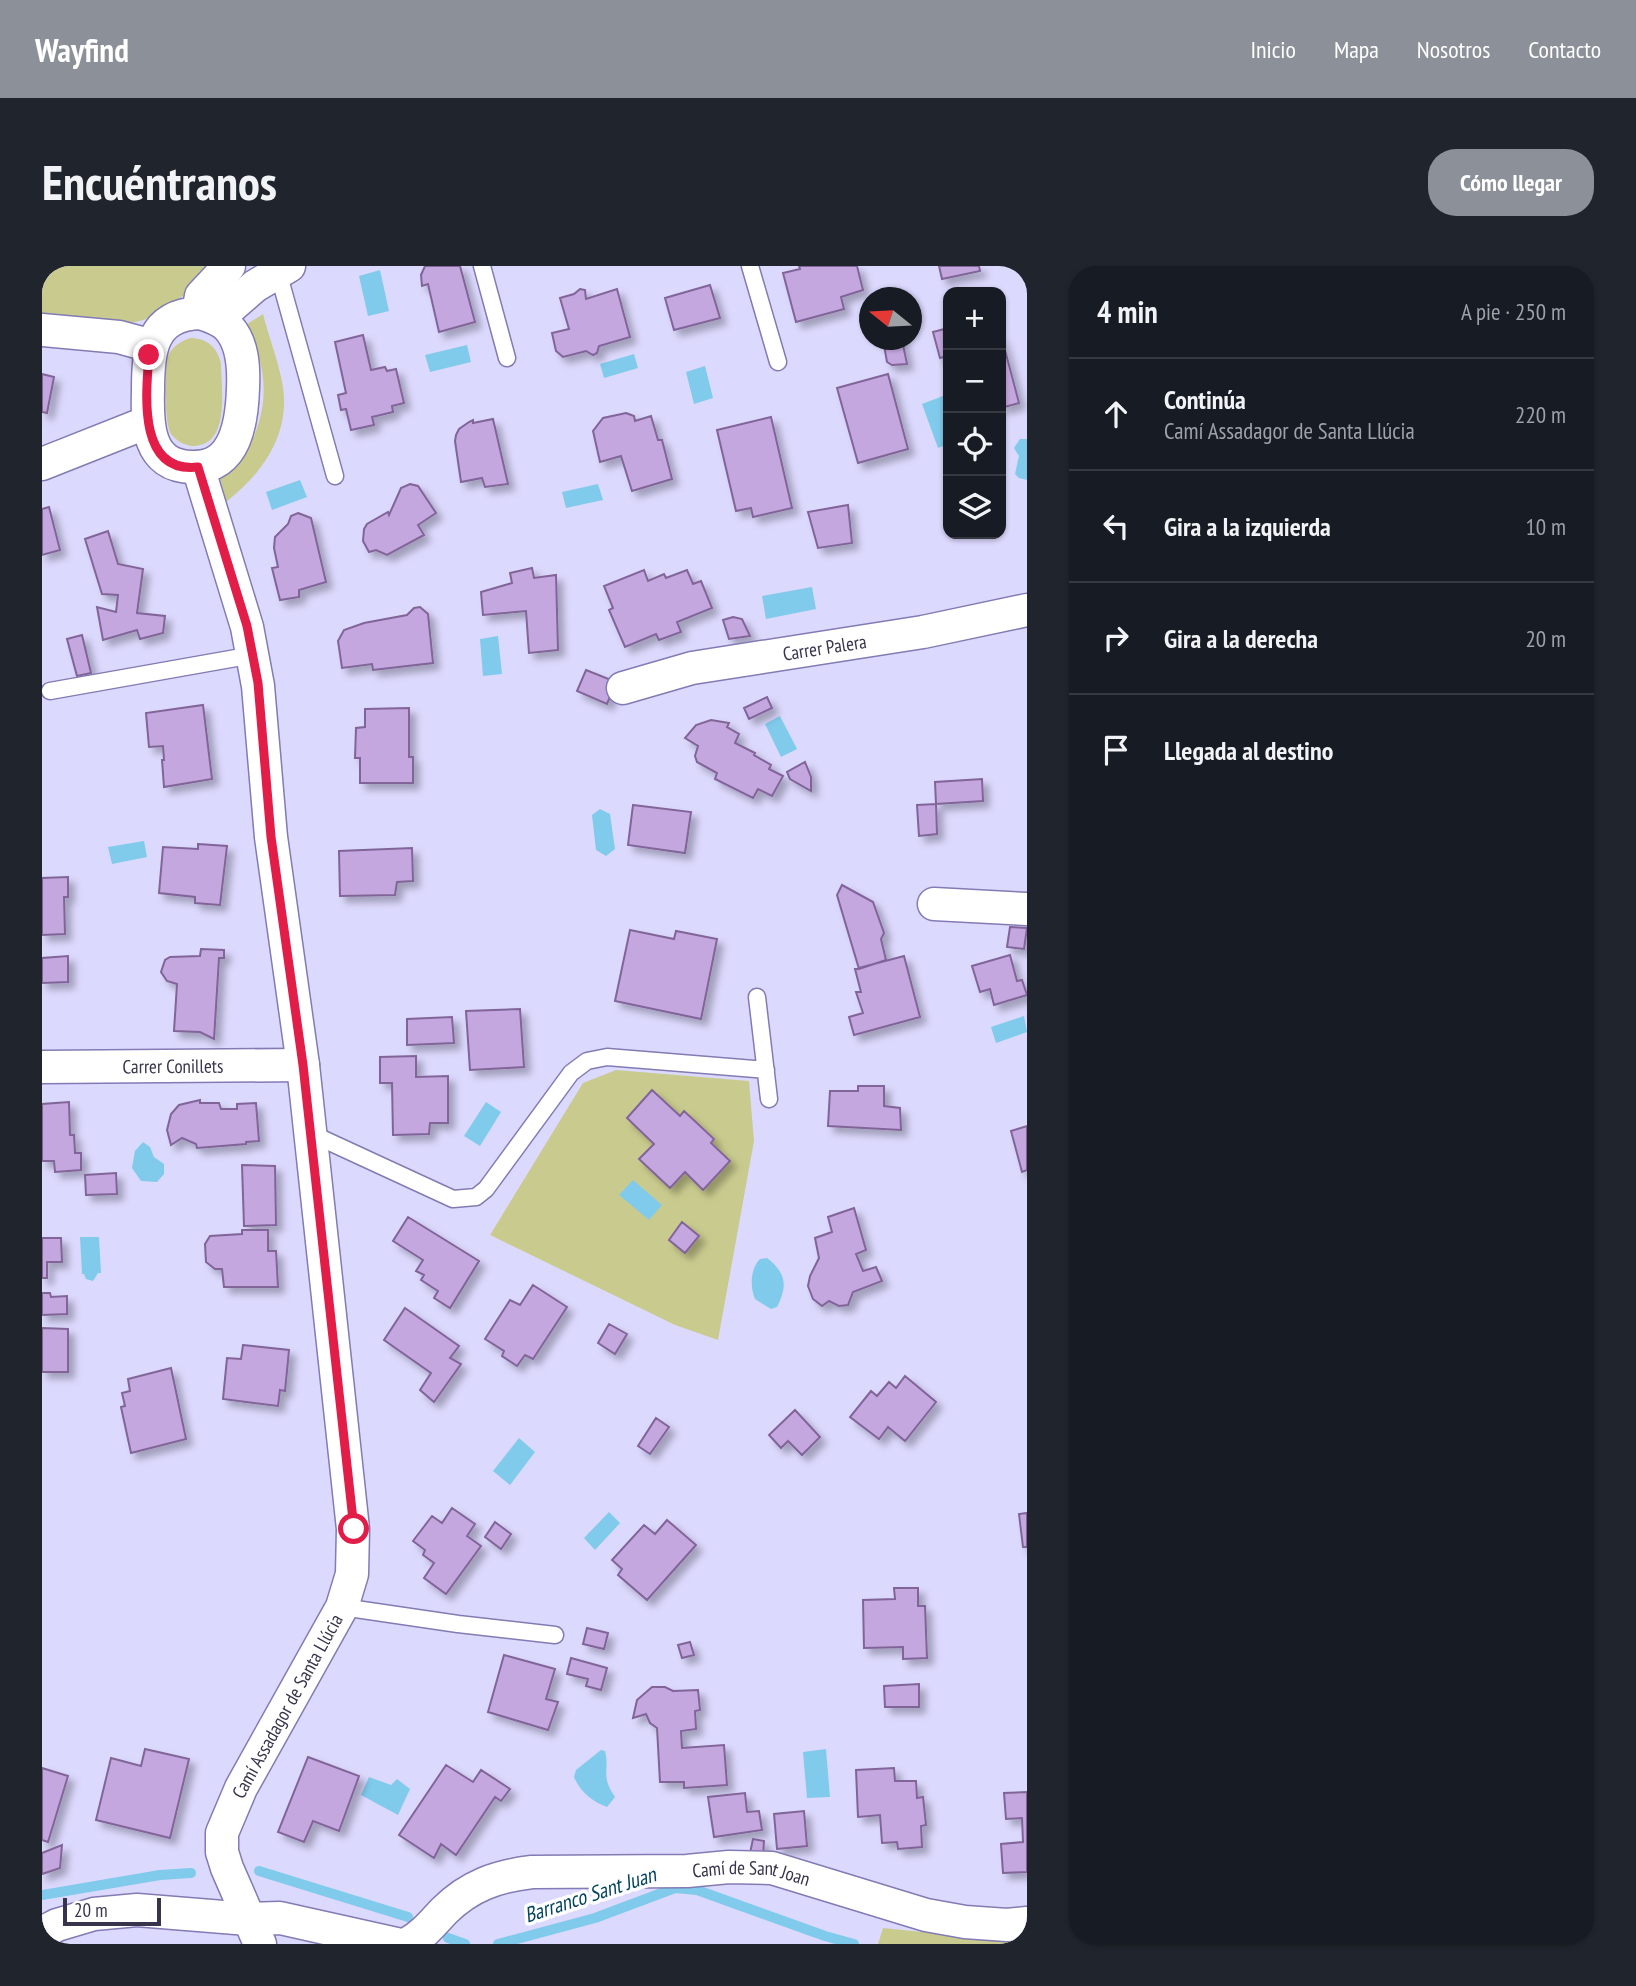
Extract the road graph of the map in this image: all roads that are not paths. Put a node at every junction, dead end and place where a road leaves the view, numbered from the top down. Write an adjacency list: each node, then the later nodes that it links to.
1 (229, 266): 5 (street)
2 (482, 266): 8 (lane)
3 (750, 266): 9 (lane)
4 (283, 269): 5 (street); 13 (lane)
5 (207, 316): 7 (street); 12 (street)
6 (42, 330): 7 (street)
7 (152, 346): 10 (street)
8 (507, 358)
9 (778, 362)
10 (148, 422): 11 (street); 12 (street)
11 (42, 464)
12 (198, 467): 15 (street, Camí Assadagor de Santa Llúcia)
13 (335, 476)
14 (1027, 610): 16 (street, Carrer Palera)
15 (253, 655): 17 (lane); 21 (street, Camí Assadagor de Santa Llúcia)
16 (623, 688)
17 (50, 691)
18 (934, 904): 19 (street)
19 (1027, 909)
20 (757, 997): 23 (lane)
21 (303, 1065): 22 (street, Carrer Conillets); 25 (street, Camí Assadagor de Santa Llúcia)
22 (42, 1067)
23 (766, 1070): 24 (lane); 25 (lane)
24 (769, 1098)
25 (310, 1133): 26 (street, Camí Assadagor de Santa Llúcia)
26 (342, 1607): 27 (lane); 29 (street, Camí Assadagor de Santa Llúcia)
27 (555, 1635)
28 (1027, 1923): 33 (street, Camí de Sant Joan)
29 (254, 1932): 30 (street); 31 (street); 32 (street)
30 (42, 1933)
31 (297, 1944)
32 (397, 1944)
33 (407, 1944)

